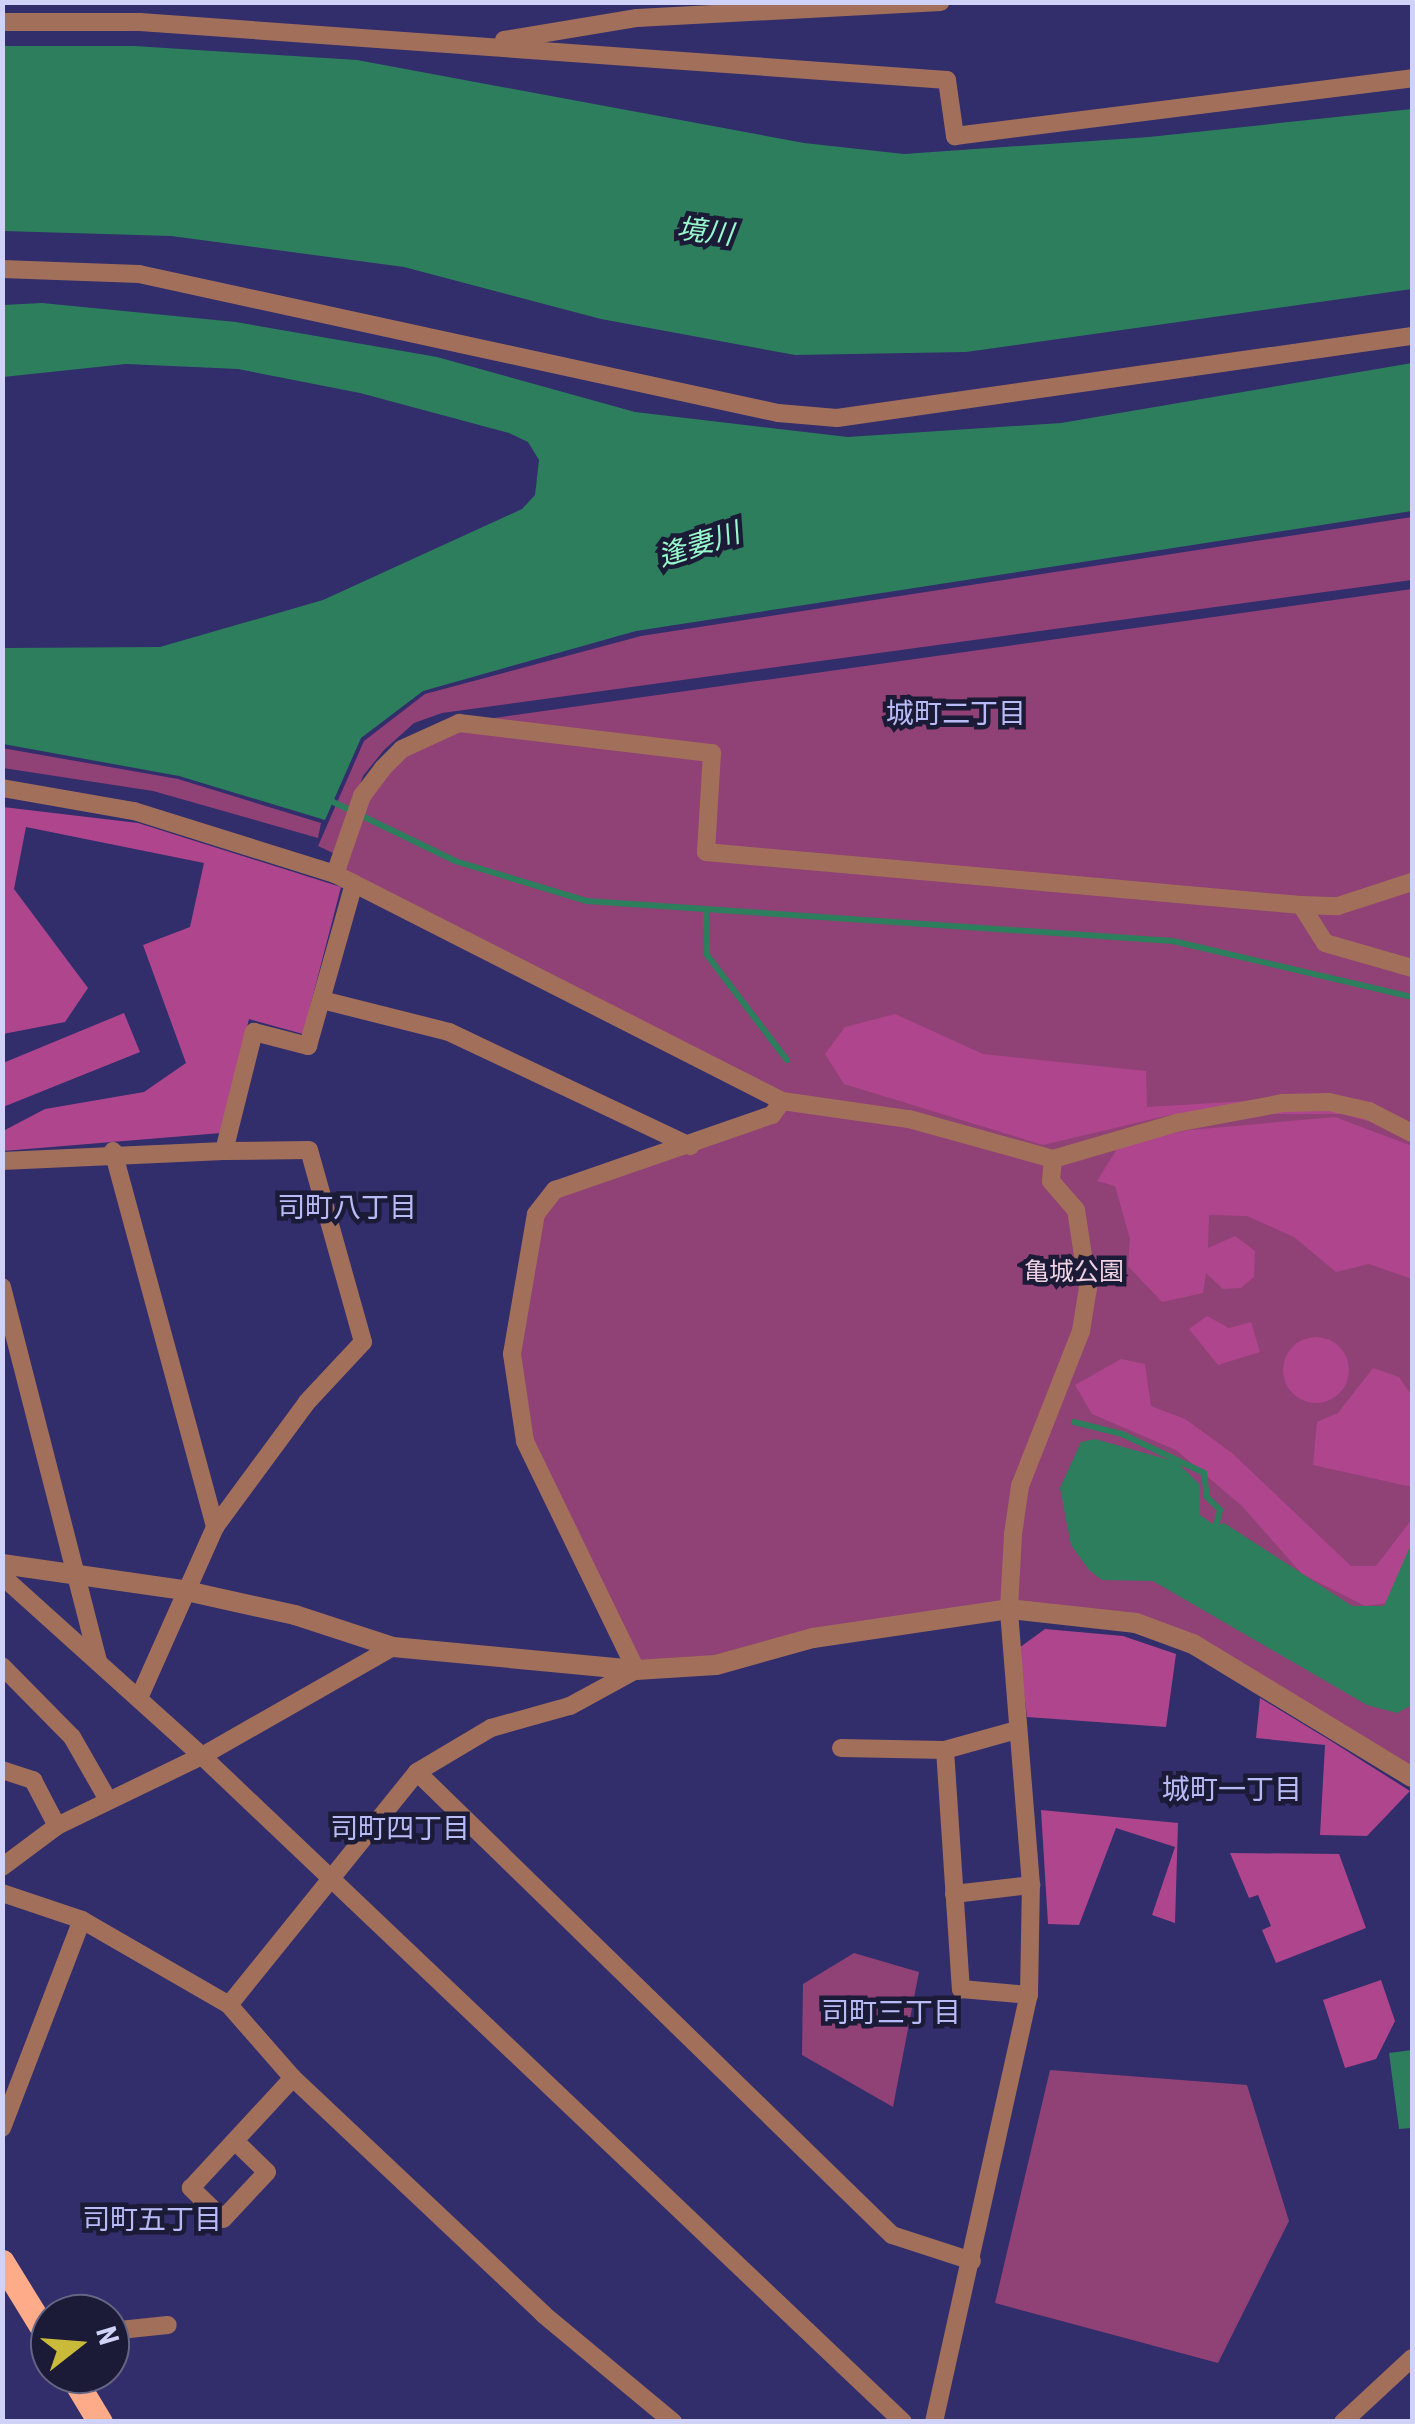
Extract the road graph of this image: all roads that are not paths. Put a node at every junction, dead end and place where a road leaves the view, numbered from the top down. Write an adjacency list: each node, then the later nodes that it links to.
1 (941, 2): 3 (street)
2 (2, 22): 3 (street)
3 (475, 44): 4 (street)
4 (1412, 78)
5 (2, 269): 6 (street)
6 (1412, 336)
7 (2, 788): 8 (street)
8 (334, 874): 10 (street); 11 (street)
9 (1412, 882): 11 (street)
10 (354, 884): 13 (street); 14 (street)
11 (1301, 905): 12 (street)
12 (1412, 968)
13 (322, 1000): 16 (street); 17 (street)
14 (782, 1101): 16 (street); 19 (street)
15 (1412, 1133): 19 (street)
16 (690, 1146): 31 (street)
17 (224, 1151): 18 (street); 22 (street)
18 (114, 1152): 20 (street); 22 (street)
19 (1052, 1159): 27 (street)
20 (2, 1161)
21 (2, 1288): 25 (street)
22 (215, 1527): 26 (street)
23 (2, 1564): 25 (street)
24 (2, 1576): 29 (street)
25 (80, 1578): 26 (street); 29 (street)
26 (182, 1590): 28 (street); 32 (street)
27 (1009, 1608): 31 (street); 33 (street); 39 (street)
28 (393, 1647): 31 (street); 36 (street)
29 (98, 1661): 32 (street)
30 (2, 1666): 40 (street)
31 (636, 1670): 38 (street)
32 (139, 1698): 36 (street)
33 (1018, 1730): 35 (street); 44 (street)
34 (842, 1748): 35 (street)
35 (945, 1750): 46 (street)
36 (202, 1756): 40 (street); 43 (street)
37 (2, 1770): 41 (street)
38 (417, 1772): 43 (street); 53 (street)
39 (1412, 1777)
40 (107, 1798): 41 (street)
41 (57, 1826): 42 (street)
42 (2, 1867)
43 (326, 1880): 49 (street); 62 (street)
44 (1031, 1885): 46 (street); 48 (street)
45 (2, 1893): 47 (street)
46 (954, 1894): 48 (street)
47 (82, 1920): 49 (street); 51 (street)
48 (1029, 1995): 53 (street)
49 (229, 2005): 50 (street)
50 (293, 2078): 52 (street); 61 (street)
51 (2, 2128)
52 (236, 2142)
53 (972, 2261): 63 (street)
54 (2, 2262): 55 (main road)
55 (30, 2307)
56 (168, 2325): 57 (street)
57 (130, 2330)
58 (1412, 2358): 64 (street)
59 (83, 2394): 60 (main road)
60 (100, 2422)
61 (673, 2422)
62 (903, 2422)
63 (934, 2422)
64 (1344, 2422)

